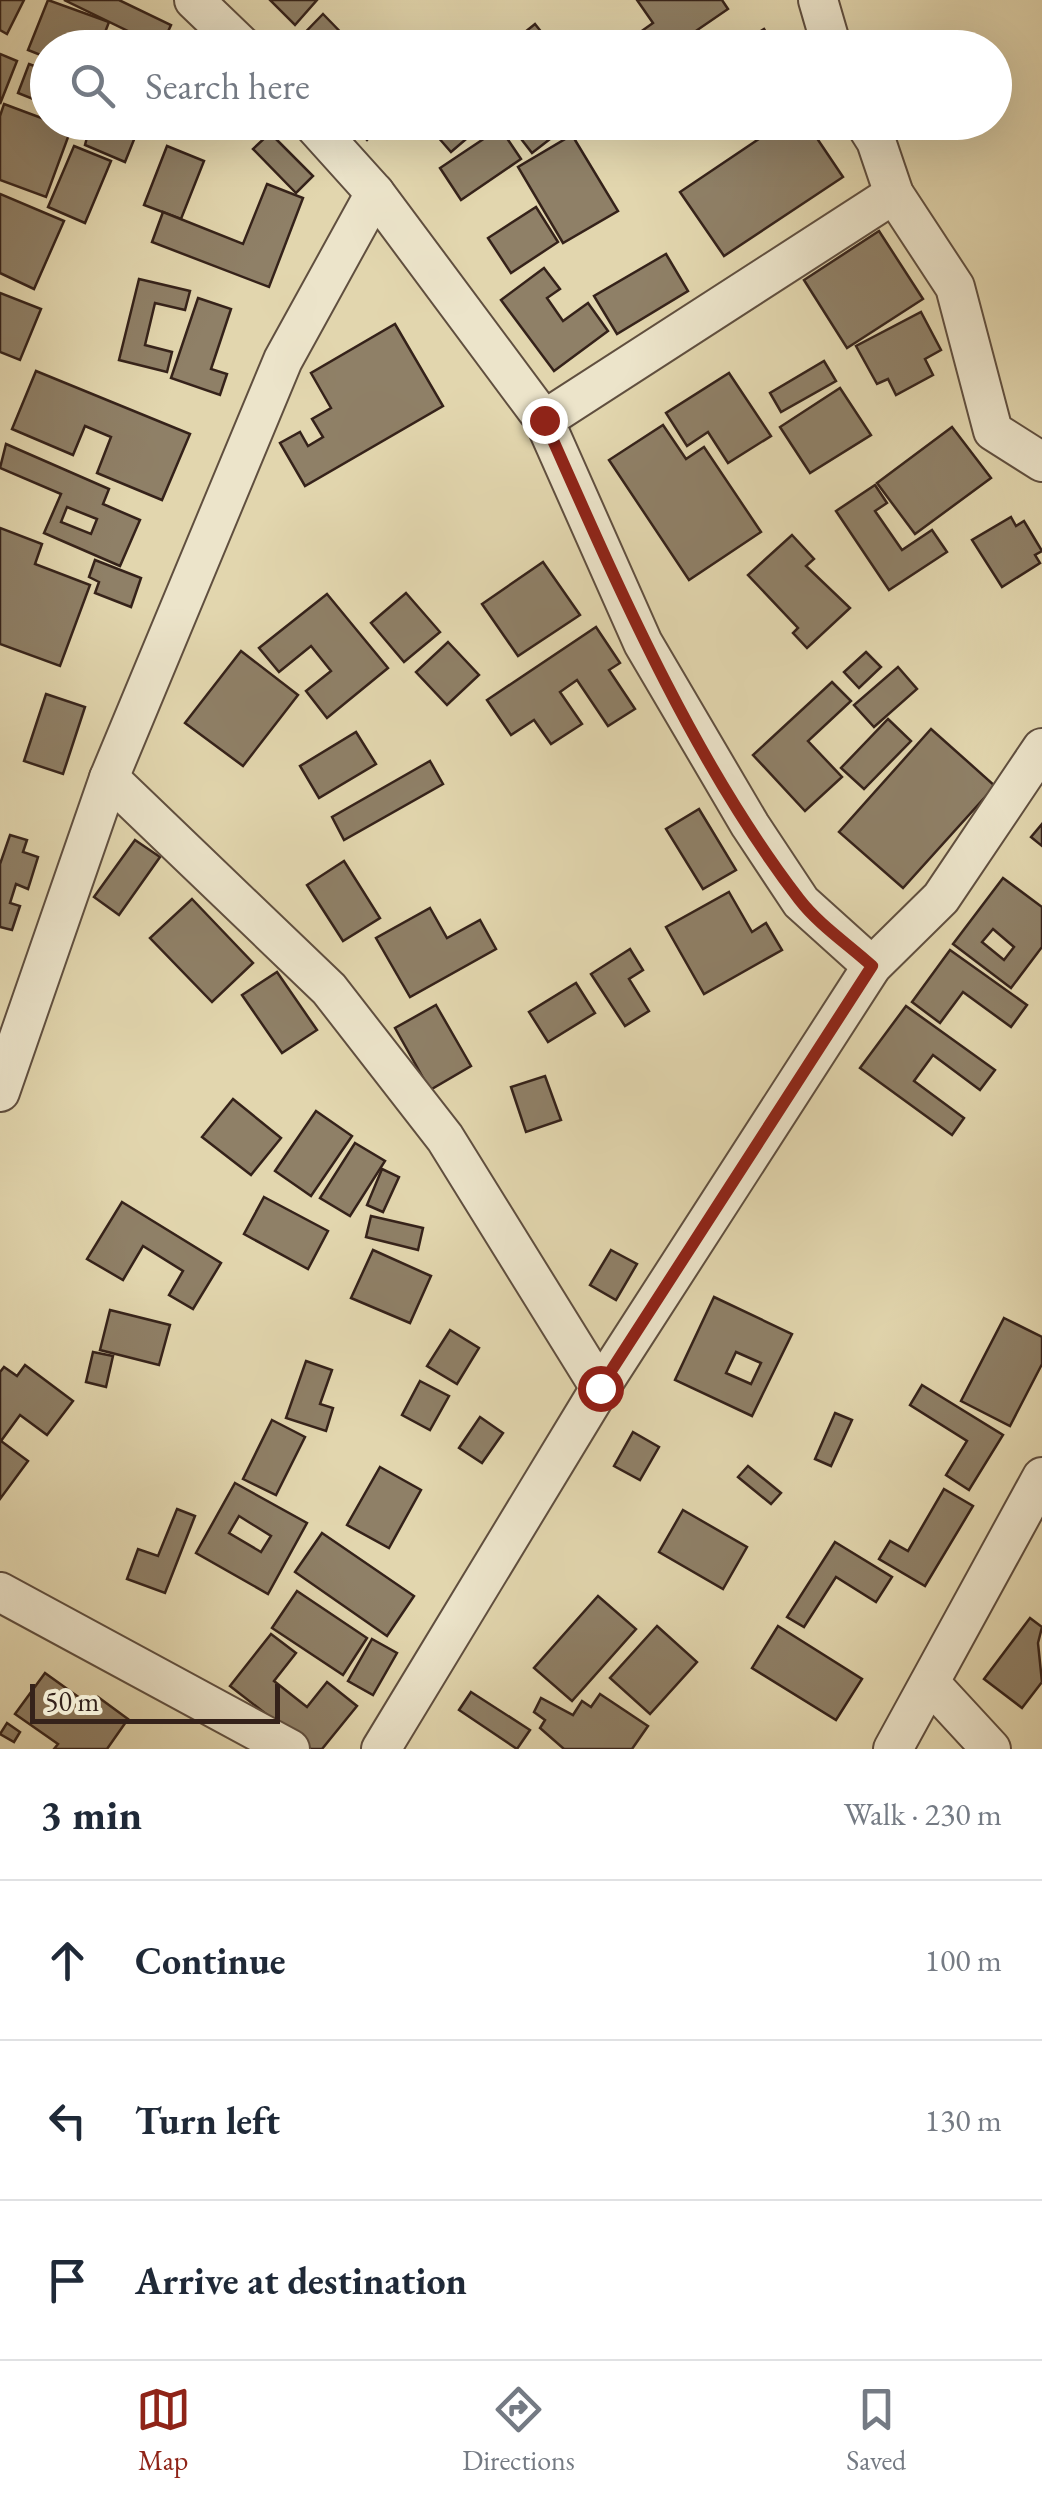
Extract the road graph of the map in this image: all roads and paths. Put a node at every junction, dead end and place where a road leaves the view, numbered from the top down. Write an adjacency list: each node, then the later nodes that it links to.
1 (194, 0): 3 (street)
2 (818, 0): 4 (street)
3 (225, 30)
4 (827, 30)
5 (327, 140): 7 (street)
6 (876, 140): 8 (street)
7 (375, 194): 9 (street); 12 (street)
8 (894, 194): 9 (street); 10 (street)
9 (544, 420): 13 (street)
10 (1042, 462)
11 (1042, 748): 13 (street)
12 (109, 778): 14 (street); 15 (street)
13 (872, 966): 15 (street)
14 (0, 1092)
15 (600, 1388): 20 (street)
16 (1042, 1477): 18 (street)
17 (0, 1592): 19 (street)
18 (931, 1684): 21 (street); 22 (street)
19 (290, 1749)
20 (382, 1749)
21 (893, 1749)
22 (991, 1749)

